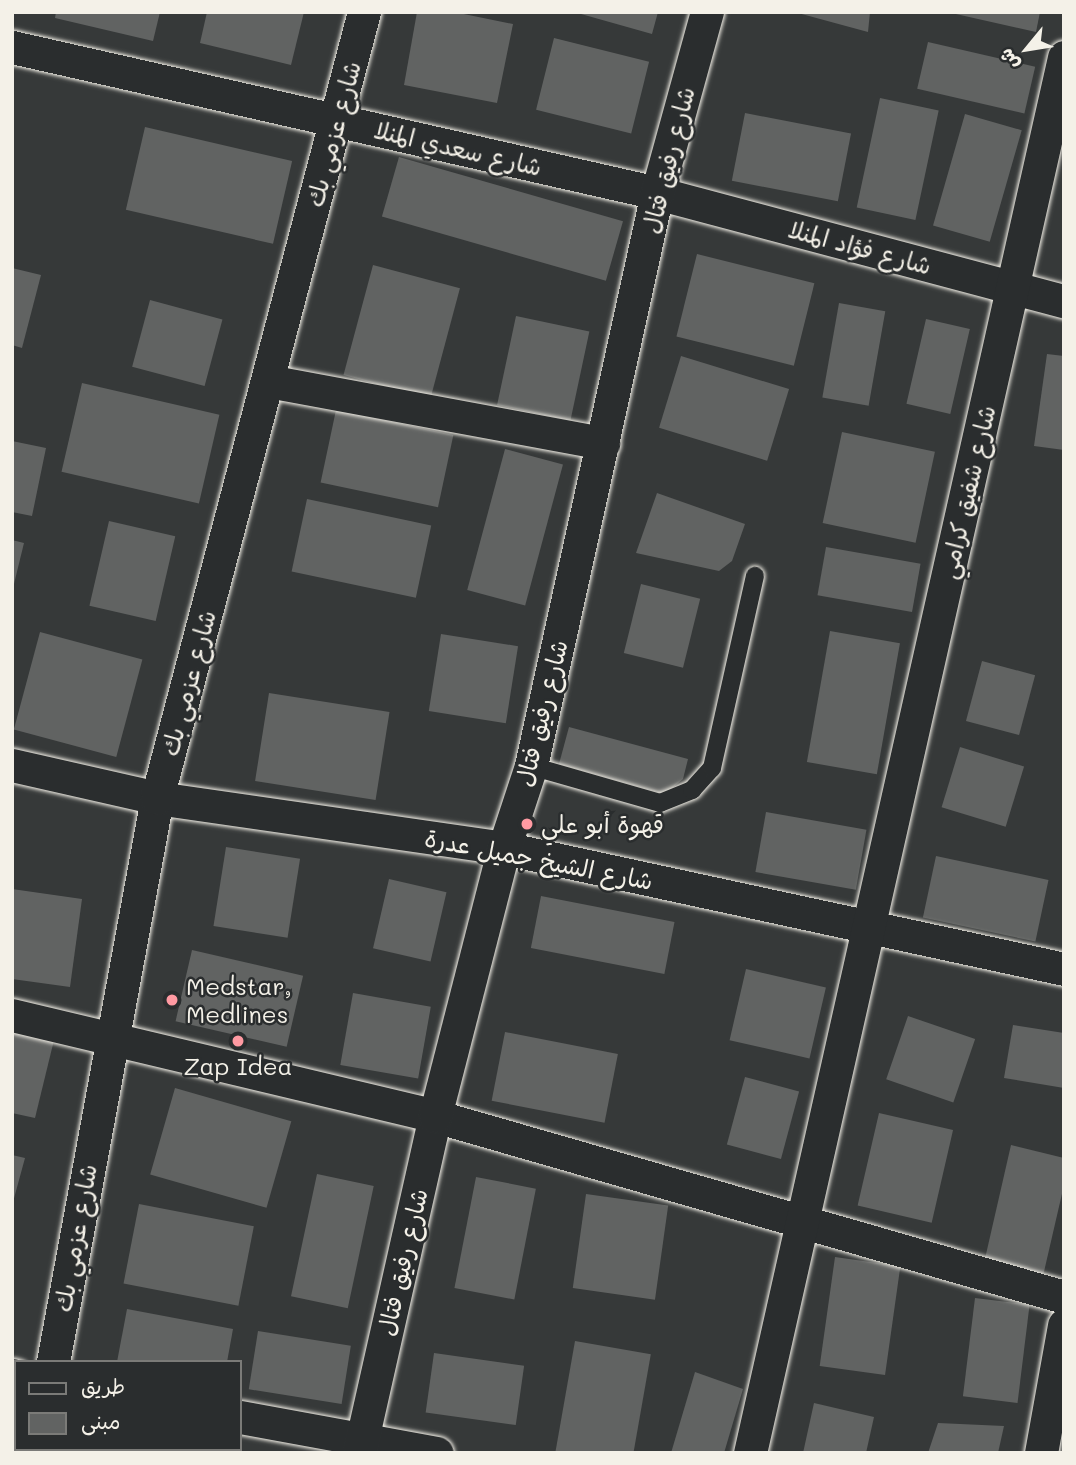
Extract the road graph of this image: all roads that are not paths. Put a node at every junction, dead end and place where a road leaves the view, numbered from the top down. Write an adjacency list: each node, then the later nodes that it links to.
1 (364, 12): 5 (street, شارع عزمي بك)
2 (707, 12): 6 (street, شارع رفيق فتال)
3 (12, 47): 5 (street, شارع سعدي المنلا)
4 (1064, 57): 7 (street, شارع شفيق كرامي)
5 (337, 121): 6 (street, شارع سعدي المنلا); 9 (street, شارع عزمي بك)
6 (657, 193): 7 (street, شارع فؤاد المنلا); 10 (street, شارع رفيق فتال)
7 (1013, 288): 8 (street, شارع فؤاد المنلا); 16 (street, شارع شفيق كرامي)
8 (1064, 301)
9 (268, 381): 10 (street); 14 (street, شارع عزمي بك)
10 (603, 443): 13 (street, شارع رفيق فتال)
11 (755, 576): 13 (lane)
12 (12, 765): 14 (street, شارع الشيخ جميل عدرة)
13 (531, 766): 15 (street, شارع رفيق فتال)
14 (157, 798): 15 (street, شارع الشيخ جميل عدرة); 19 (street, شارع عزمي بك)
15 (504, 848): 16 (street, شارع الشيخ جميل عدرة); 20 (street, شارع رفيق فتال)
16 (868, 927): 17 (street, شارع الشيخ جميل عدرة); 21 (street, شارع شفيق كرامي)
17 (1064, 969)
18 (12, 1015): 19 (street)
19 (110, 1039): 20 (street); 24 (street, شارع عزمي بك)
20 (435, 1116): 21 (street); 26 (street, شارع رفيق فتال)
21 (804, 1225): 22 (street); 28 (street, شارع شفيق كرامي)
22 (1064, 1297)
23 (1064, 1325): 29 (street)
24 (53, 1360)
25 (242, 1416): 26 (street)
26 (361, 1446): 27 (street)
27 (437, 1453)
28 (750, 1453)
29 (1041, 1453)

